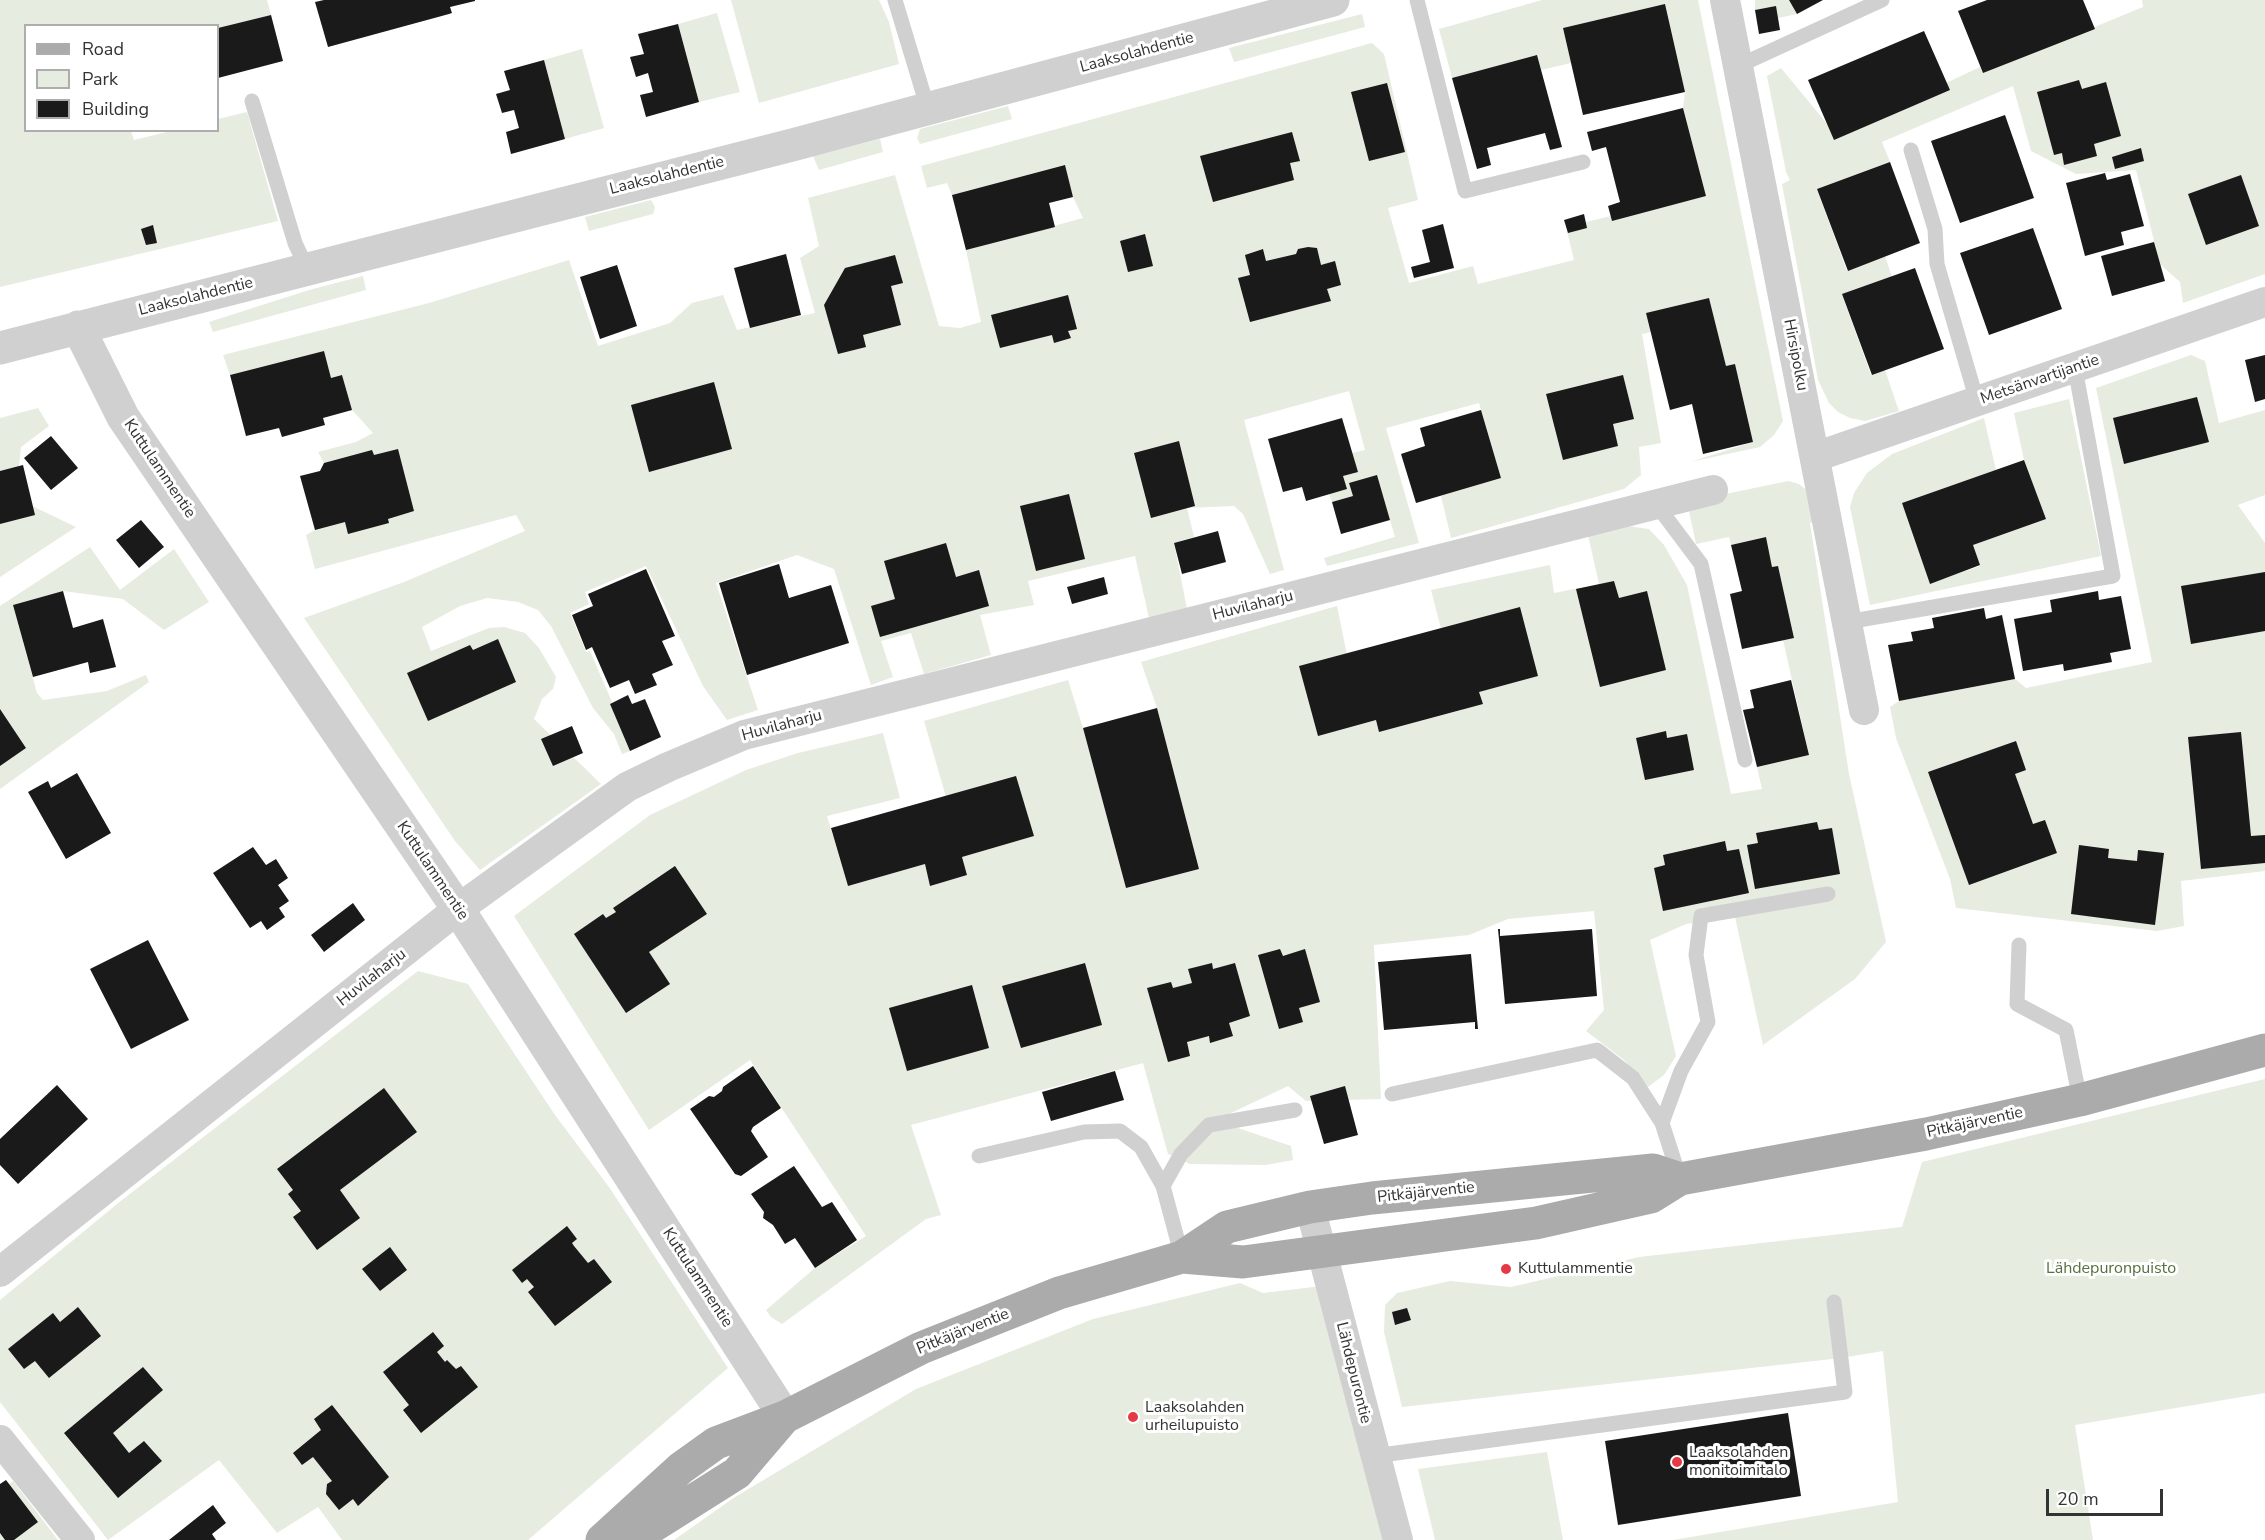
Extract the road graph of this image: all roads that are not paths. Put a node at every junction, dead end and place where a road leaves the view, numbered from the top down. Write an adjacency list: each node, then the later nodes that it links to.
1 (896, 0): 8 (lane)
2 (1333, 0): 8 (street, Laaksolahdentie)
3 (1418, 0): 10 (lane)
4 (1725, 0): 6 (street, Hirsipolku)
5 (1882, 0): 6 (lane)
6 (1738, 66): 17 (street, Hirsipolku)
7 (252, 101): 11 (lane)
8 (928, 109): 11 (street, Laaksolahdentie)
9 (1911, 150): 16 (lane)
10 (1583, 162)
11 (307, 268): 13 (street, Laaksolahdentie)
12 (2265, 302): 15 (street, Metsänvartijantie)
13 (78, 327): 14 (street, Laaksolahdentie); 24 (street, Kuttulammentie)
14 (0, 348)
15 (2075, 368): 16 (street, Metsänvartijantie); 20 (lane)
16 (1977, 402): 17 (street, Metsänvartijantie)
17 (1815, 457): 20 (street, Hirsipolku)
18 (1713, 490): 19 (street, Huvilaharju)
19 (1656, 504): 22 (lane); 24 (street, Huvilaharju)
20 (1847, 622): 21 (street, Hirsipolku)
21 (1864, 710)
22 (1745, 760)
23 (1828, 894): 30 (lane)
24 (458, 909): 37 (street, Huvilaharju); 39 (street, Kuttulammentie)
25 (2019, 945): 28 (lane)
26 (2265, 1050): 28 (main road, Pitkäjärventie)
27 (1392, 1094): 30 (lane)
28 (2080, 1100): 32 (main road, Pitkäjärventie)
29 (1295, 1110): 33 (lane)
30 (1662, 1123): 32 (lane)
31 (978, 1156): 33 (lane)
32 (1680, 1179): 34 (main road, Pitkäjärventie); 35 (main road, Pitkäjärventie)
33 (1163, 1186): 36 (lane)
34 (1310, 1207): 35 (street, Lähdepurontie); 36 (main road, Pitkäjärventie)
35 (1322, 1253): 36 (main road, Pitkäjärventie); 41 (street, Lähdepurontie)
36 (1182, 1257): 39 (main road, Pitkäjärventie)
37 (0, 1272)
38 (1834, 1302): 41 (lane)
39 (785, 1417): 43 (main road, Pitkäjärventie); 44 (main road, Pitkäjärventie)
40 (0, 1440): 42 (street)
41 (1374, 1456): 45 (street, Lähdepurontie)
42 (80, 1540)
43 (602, 1540)
44 (631, 1540)
45 (1398, 1540)

